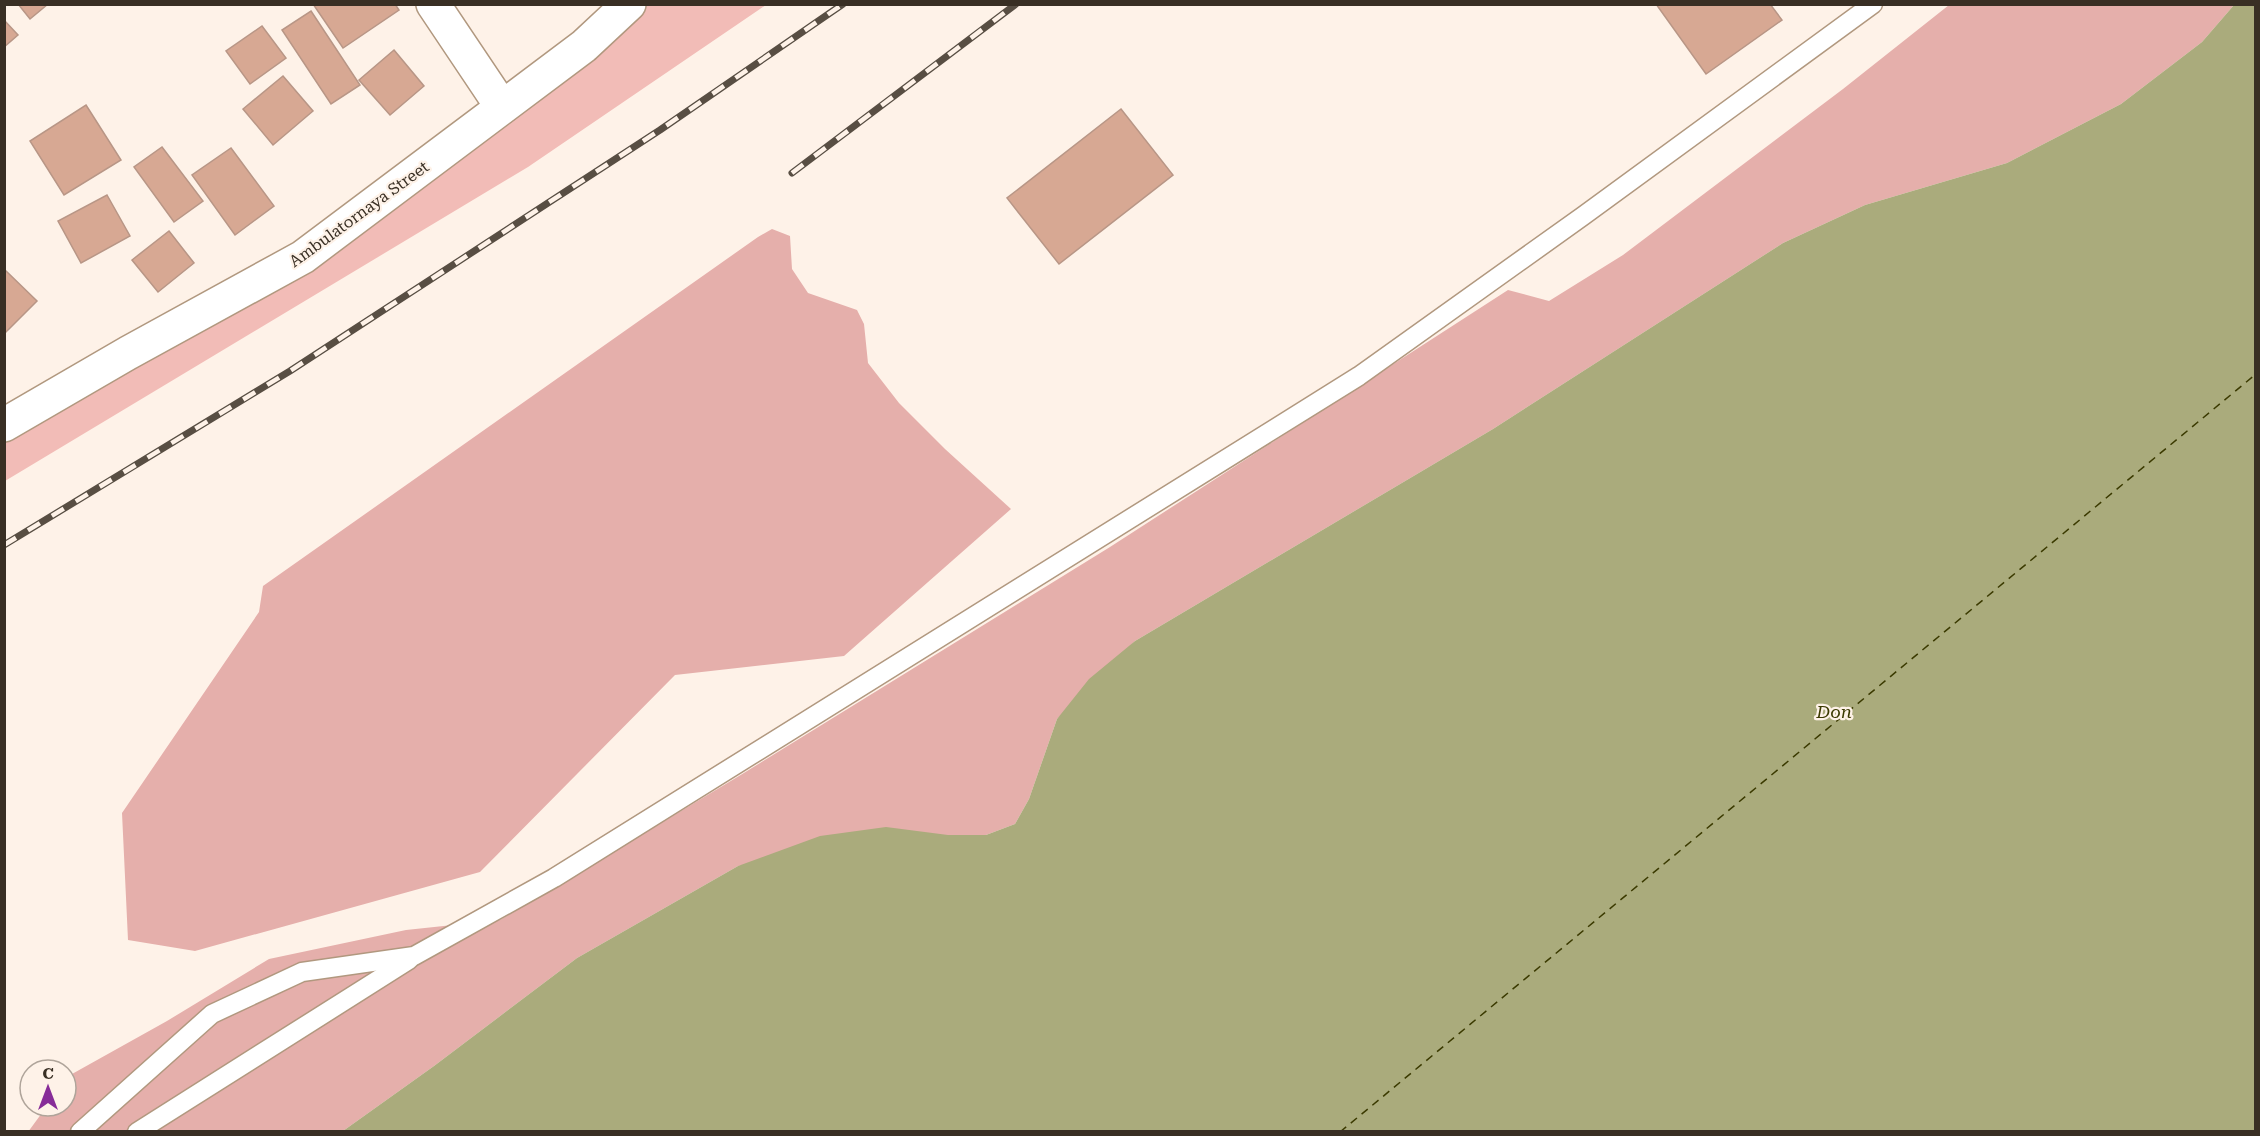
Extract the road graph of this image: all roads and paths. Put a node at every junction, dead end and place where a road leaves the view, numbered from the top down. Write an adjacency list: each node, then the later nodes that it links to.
1 (433, 4): 4 (street)
2 (629, 4): 4 (street, Ambulatornaya Street)
3 (1873, 4): 6 (lane)
4 (502, 107): 5 (street, Ambulatornaya Street)
5 (4, 425)
6 (414, 957): 7 (lane); 8 (lane)
7 (80, 1131)
8 (137, 1131)

